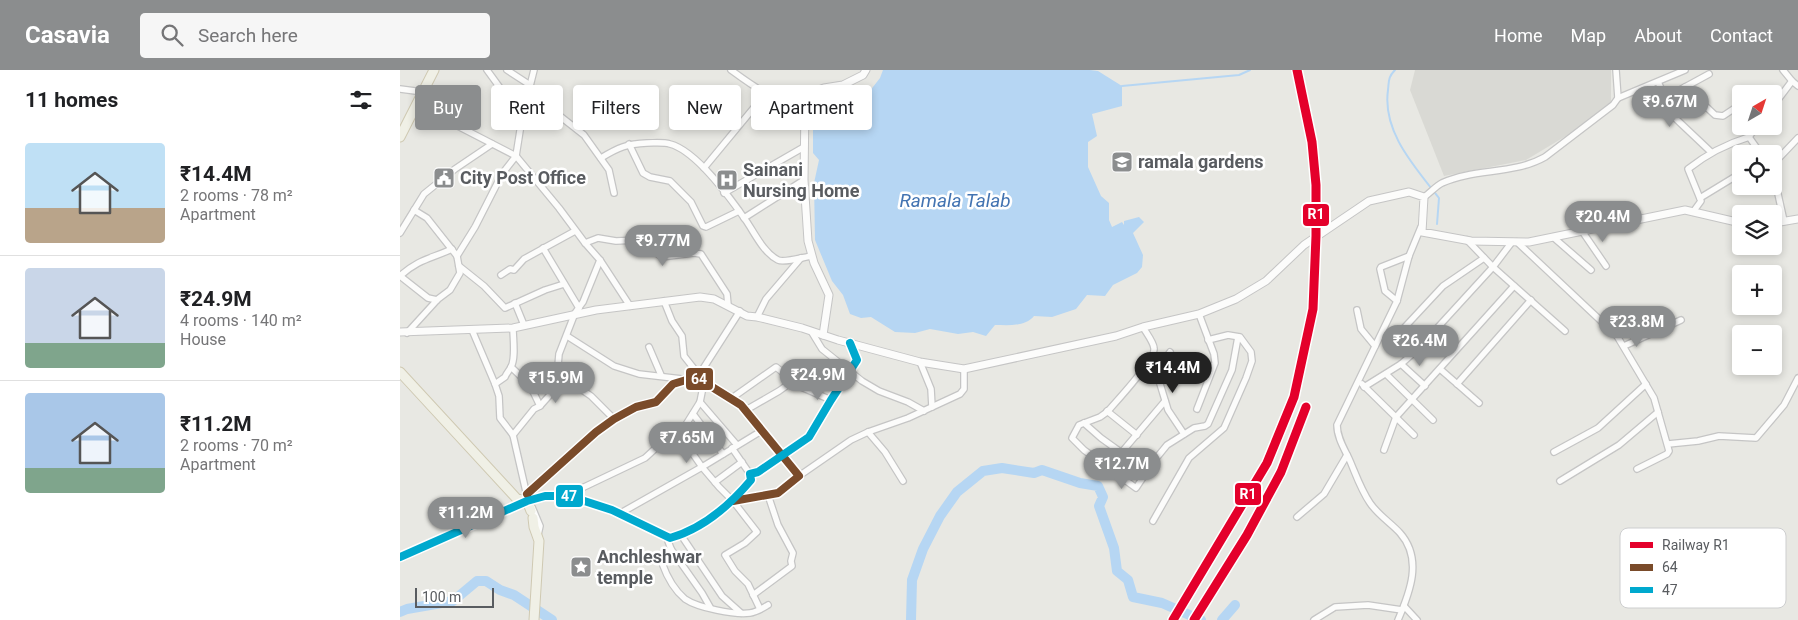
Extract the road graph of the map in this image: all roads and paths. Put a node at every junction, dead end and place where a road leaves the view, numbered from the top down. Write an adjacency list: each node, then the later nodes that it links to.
1 (434, 70): 13 (main road)
2 (487, 70): 14 (street)
3 (507, 70): 15 (street)
4 (534, 70): 16 (street)
5 (731, 70): 17 (street)
6 (866, 70): 18 (street)
7 (1616, 70): 24 (street)
8 (1685, 70): 12 (street)
9 (1783, 70): 11 (street)
10 (1709, 74): 20 (street)
11 (1792, 81): 19 (street); 23 (street)
12 (1658, 82): 24 (street); 25 (street)
13 (427, 85)
14 (498, 85)
15 (525, 85)
16 (530, 85)
17 (754, 85)
18 (843, 85)
19 (1798, 86)
20 (1685, 87): 25 (street); 27 (street)
21 (400, 89): 22 (street)
22 (415, 91)
23 (1782, 94)
24 (1618, 98): 50 (street)
25 (1664, 98): 40 (street)
26 (415, 108): 33 (main road)
27 (1732, 110)
28 (751, 111): 44 (street)
29 (563, 116): 43 (street)
30 (465, 130): 36 (street)
31 (520, 130): 42 (street)
32 (804, 130): 39 (street)
33 (400, 135)
34 (1749, 137): 38 (street); 40 (street)
35 (1798, 138): 41 (street)
36 (492, 144): 42 (street); 52 (street)
37 (629, 144): 43 (street); 44 (street); 53 (street)
38 (1755, 145)
39 (804, 147): 46 (street); 48 (street)
40 (1711, 152): 51 (street)
41 (1782, 155)
42 (516, 156): 60 (street); 69 (street)
43 (601, 158): 47 (street)
44 (704, 168): 48 (street)
45 (1732, 178): 51 (street)
46 (804, 180): 55 (street); 70 (street)
47 (614, 193)
48 (724, 193): 53 (street)
49 (1778, 195): 59 (street)
50 (1424, 197): 58 (street); 93 (street)
51 (1700, 198): 54 (street)
52 (414, 210): 62 (street); 68 (street)
53 (739, 211): 55 (street)
54 (1693, 212): 57 (street); 61 (street)
55 (744, 218): 72 (street)
56 (1798, 219): 59 (street)
57 (1732, 221)
58 (1422, 222): 64 (street); 71 (street)
59 (1784, 222)
60 (575, 230): 66 (street); 67 (street)
61 (1582, 231): 63 (street); 76 (street)
62 (400, 234)
63 (1553, 237): 65 (street); 78 (street)
64 (1467, 240): 65 (street); 73 (street)
65 (1515, 242): 77 (street); 109 (street)
66 (585, 243): 74 (street); 88 (street)
67 (543, 248): 79 (street); 81 (street)
68 (452, 249): 69 (street); 80 (street)
69 (457, 256): 75 (street)
70 (812, 256): 72 (street); 103 (street)
71 (1409, 256): 86 (street); 86 (street)
72 (801, 258): 94 (street)
73 (1484, 258): 77 (street); 111 (street)
74 (600, 260): 89 (street); 91 (street)
75 (459, 266): 83 (street); 87 (street)
76 (1606, 266)
77 (1493, 267): 82 (street); 111 (street)
78 (1591, 270)
79 (501, 274)
80 (400, 276): 83 (street)
81 (564, 284): 87 (street); 91 (street)
82 (1514, 286): 84 (street); 117 (street)
83 (437, 300): 102 (street)
84 (1531, 300): 101 (street); 130 (street)
85 (664, 301): 88 (street); 89 (street); 122 (street)
86 (1397, 301): 108 (street)
87 (514, 303): 96 (street)
88 (728, 305): 92 (street)
89 (630, 306): 91 (street)
90 (1357, 310): 108 (street)
91 (577, 311): 96 (street); 104 (street)
92 (740, 311): 94 (street); 122 (street)
93 (1199, 314): 97 (street); 106 (street)
94 (757, 316): 100 (street)
95 (1681, 320): 109 (street)
96 (524, 324): 98 (street)
97 (1143, 327): 116 (street); 145 (street)
98 (513, 328): 99 (street); 115 (street)
99 (472, 330): 102 (street); 129 (street)
100 (811, 331): 103 (street); 120 (street)
101 (1565, 331)
102 (404, 332)
103 (823, 335): 107 (street)
104 (567, 336): 119 (street); 123 (street)
105 (1238, 337): 106 (street); 155 (street); 182 (street)
106 (1208, 340): 142 (street)
107 (850, 343): 113 (street); 120 (street)
108 (1375, 346): 127 (street)
109 (1624, 346): 131 (street)
110 (648, 347): 123 (street)
111 (1418, 349): 114 (street)
112 (1170, 352): 137 (street)
113 (920, 362): 116 (street); 141 (street)
114 (1400, 364): 121 (street); 132 (street)
115 (511, 366): 124 (street); 129 (street)
116 (964, 369): 141 (street)
117 (1440, 369): 130 (street); 132 (street)
118 (400, 372): 178 (main road)
119 (557, 372): 124 (street); 140 (street); 149 (street)
120 (850, 372): 135 (street); 144 (street)
121 (1386, 374): 133 (street); 136 (street)
122 (696, 375): 123 (street); 128 (street); 149 (street)
123 (661, 376)
124 (522, 377): 140 (street)
125 (1798, 378): 159 (street)
126 (793, 381): 134 (street); 135 (street); 143 (street)
127 (1358, 381): 133 (street); 166 (street)
128 (704, 382): 134 (street); 138 (street)
129 (495, 384): 156 (street)
130 (1457, 384): 139 (street)
131 (1646, 384): 146 (street); 162 (street)
132 (1425, 386): 136 (street)
133 (1364, 387): 148 (street)
134 (732, 398): 143 (street)
135 (831, 400): 165 (street)
136 (1412, 400): 148 (street); 150 (street)
137 (1165, 401): 155 (street); 157 (street)
138 (700, 402): 147 (street); 160 (street)
139 (1479, 403)
140 (540, 406): 156 (street)
141 (932, 407): 144 (street)
142 (1198, 409)
143 (746, 410): 152 (street)
144 (924, 411): 154 (street)
145 (1108, 412): 151 (street); 157 (street)
146 (1658, 412): 159 (street); 174 (street)
147 (692, 414): 153 (street); 164 (street)
148 (1396, 417): 158 (street); 161 (street)
149 (614, 419): 178 (street)
150 (1433, 420)
151 (1084, 423): 163 (street); 170 (street)
152 (763, 430): 160 (street); 165 (street)
153 (678, 431): 168 (street); 176 (street)
154 (868, 432): 172 (street); 173 (street)
155 (1184, 434): 170 (street)
156 (513, 435): 178 (street)
157 (1137, 435): 163 (street)
158 (1414, 435)
159 (1668, 444): 169 (street)
160 (734, 447): 164 (street); 167 (street)
161 (1384, 450)
162 (1554, 452)
163 (1121, 453): 170 (street)
164 (723, 454): 168 (street)
165 (782, 455): 171 (street); 172 (street)
166 (1347, 455): 181 (street); 191 (street)
167 (742, 462): 171 (street); 175 (street)
168 (702, 467): 175 (street); 180 (street)
169 (1637, 469)
170 (1147, 471)
171 (750, 474): 179 (street)
172 (799, 476): 177 (street)
173 (903, 481)
174 (1560, 481)
175 (715, 482): 179 (street)
176 (570, 496): 178 (street); 180 (street)
177 (768, 496): 179 (street); 188 (street)
178 (528, 499): 183 (main road); 183 (street); 187 (street)
179 (733, 501): 184 (street); 188 (street)
180 (619, 514): 185 (street)
181 (1297, 517)
182 (1153, 520)
183 (538, 535): 194 (main road)
184 (681, 535): 185 (street); 193 (street)
185 (670, 538): 186 (street)
186 (671, 549): 190 (street); 190 (street)
187 (400, 557)
188 (753, 595): 192 (street)
189 (768, 605): 192 (street)
190 (710, 607): 193 (street)
191 (1403, 608): 195 (street); 196 (street); 197 (street)
192 (760, 609): 193 (street)
193 (741, 613)
194 (534, 620)
195 (1314, 620)
196 (1398, 620)
197 (1417, 620)

